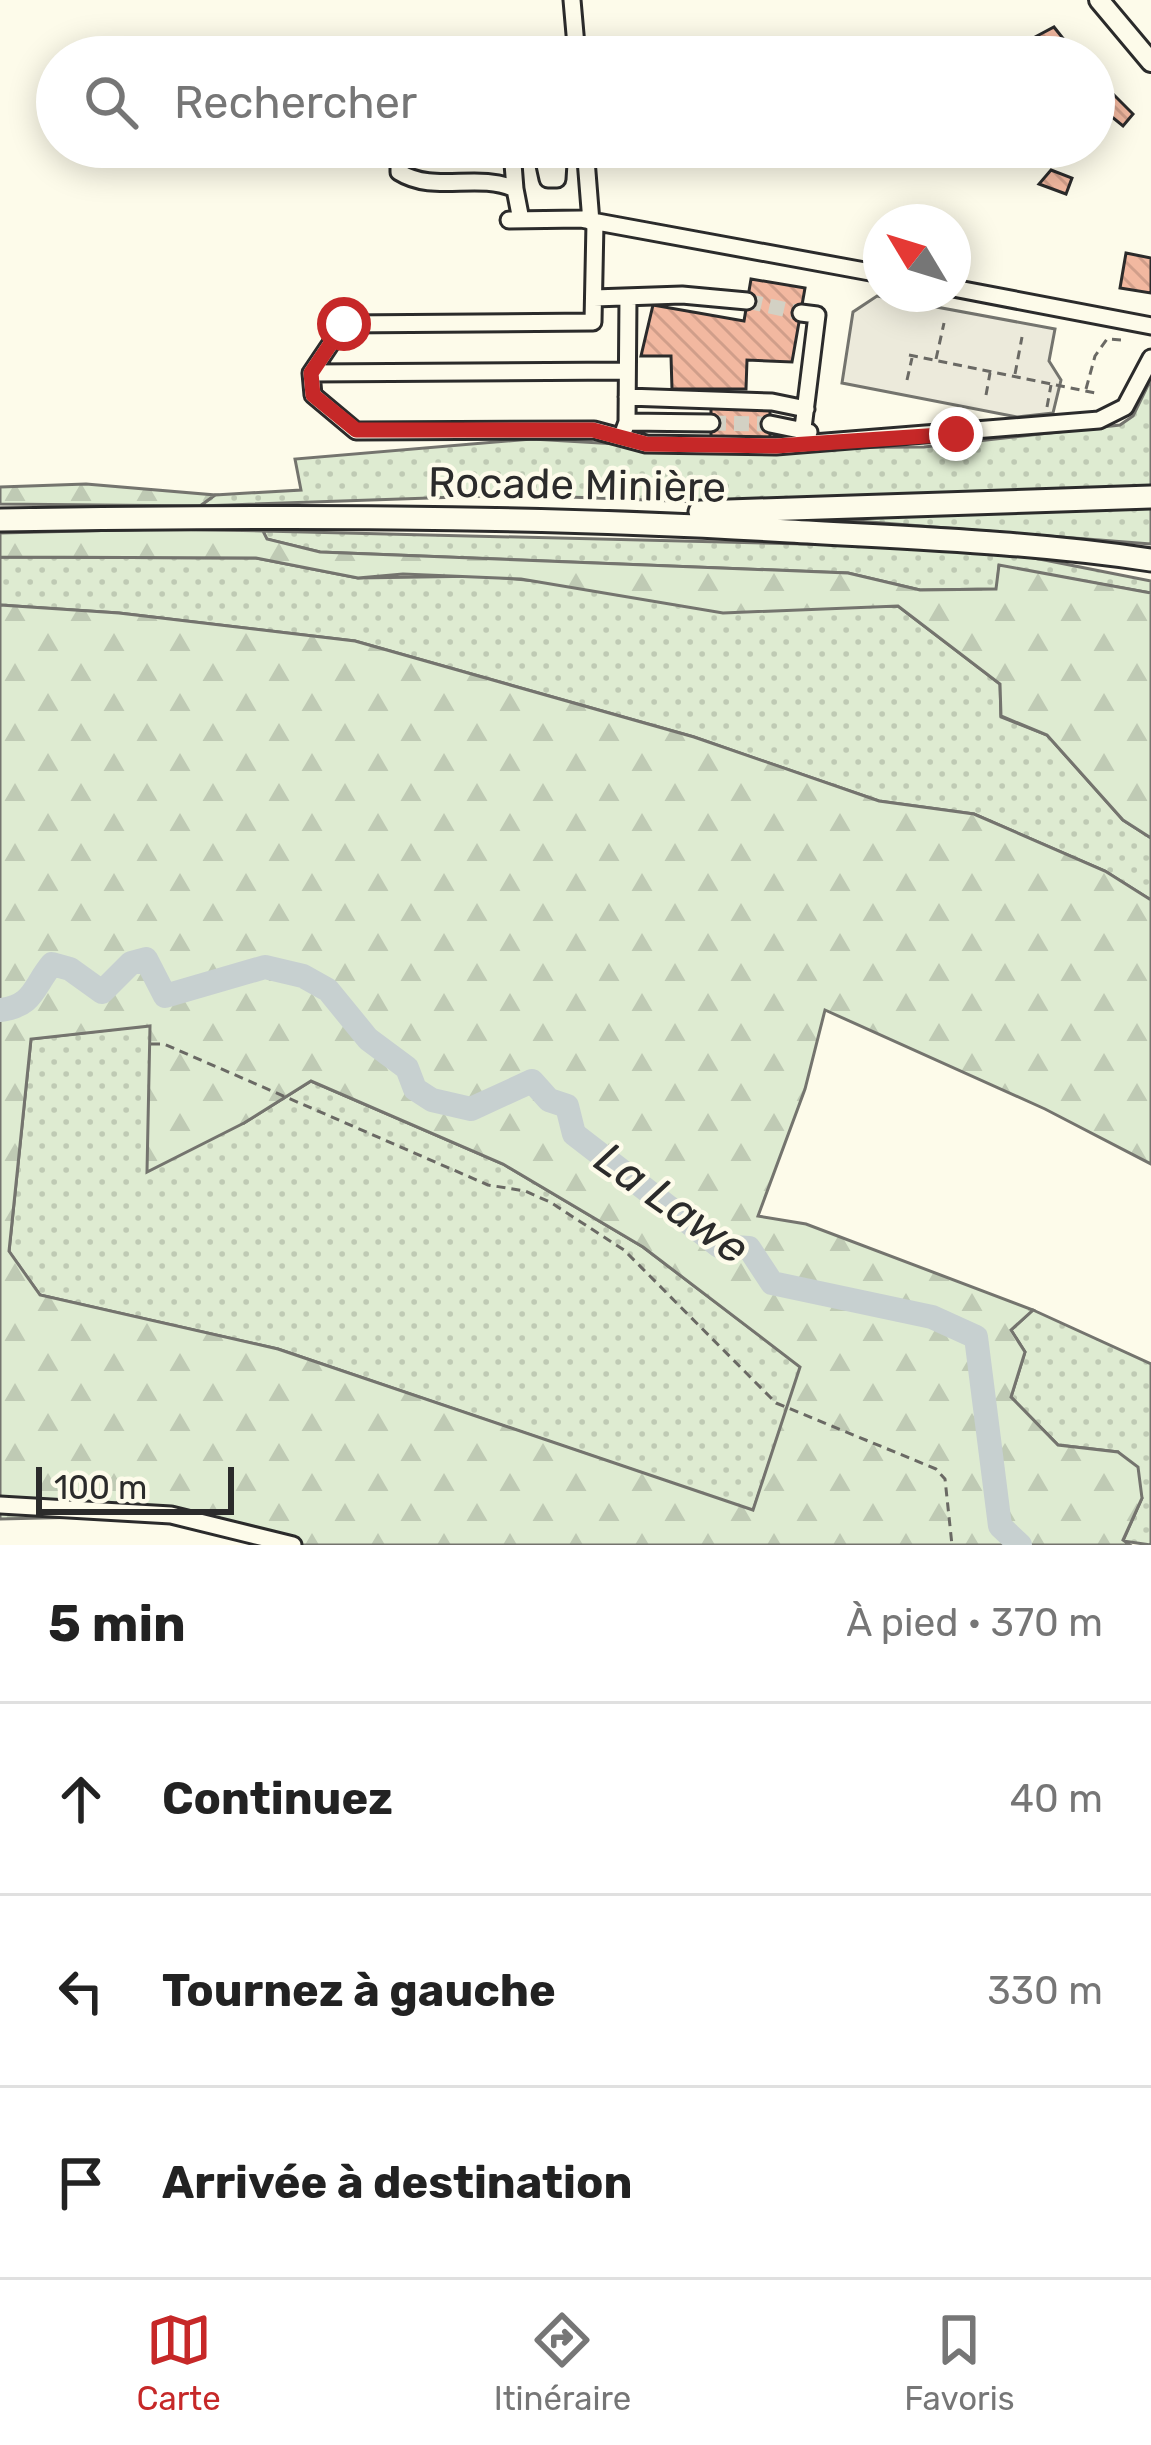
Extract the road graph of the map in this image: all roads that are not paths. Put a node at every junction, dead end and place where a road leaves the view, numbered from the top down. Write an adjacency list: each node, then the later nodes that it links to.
1 (572, 0): 3 (street)
2 (1099, 0): 4 (main road)
3 (575, 36)
4 (1151, 62)
5 (399, 168): 10 (street)
6 (513, 168): 10 (street)
7 (546, 168): 8 (street)
8 (562, 168)
9 (587, 168): 11 (street)
10 (514, 189): 11 (street)
11 (593, 222): 12 (street); 15 (street)
12 (863, 271)
13 (971, 291): 18 (street)
14 (628, 297): 15 (street); 16 (street); 20 (street)
15 (594, 298): 21 (street)
16 (747, 302)
17 (809, 314): 23 (street)
18 (1151, 326)
19 (1151, 358): 28 (street)
20 (628, 371): 21 (street); 22 (street)
21 (311, 373): 27 (street)
22 (627, 397): 23 (street); 27 (street)
23 (806, 409): 26 (street)
24 (711, 423): 27 (street)
25 (770, 424): 26 (street)
26 (803, 428): 28 (street)
27 (624, 429): 28 (street)
28 (821, 441)
29 (1151, 496): 31 (highway)
30 (0, 520): 31 (highway, Rocade Minière)
31 (519, 520): 32 (highway, Rocade Minière)
32 (1063, 549): 33 (highway, Rocade Minière); 34 (highway)
33 (1151, 560)
34 (1151, 572)
35 (0, 1505): 36 (street)
36 (293, 1545)

